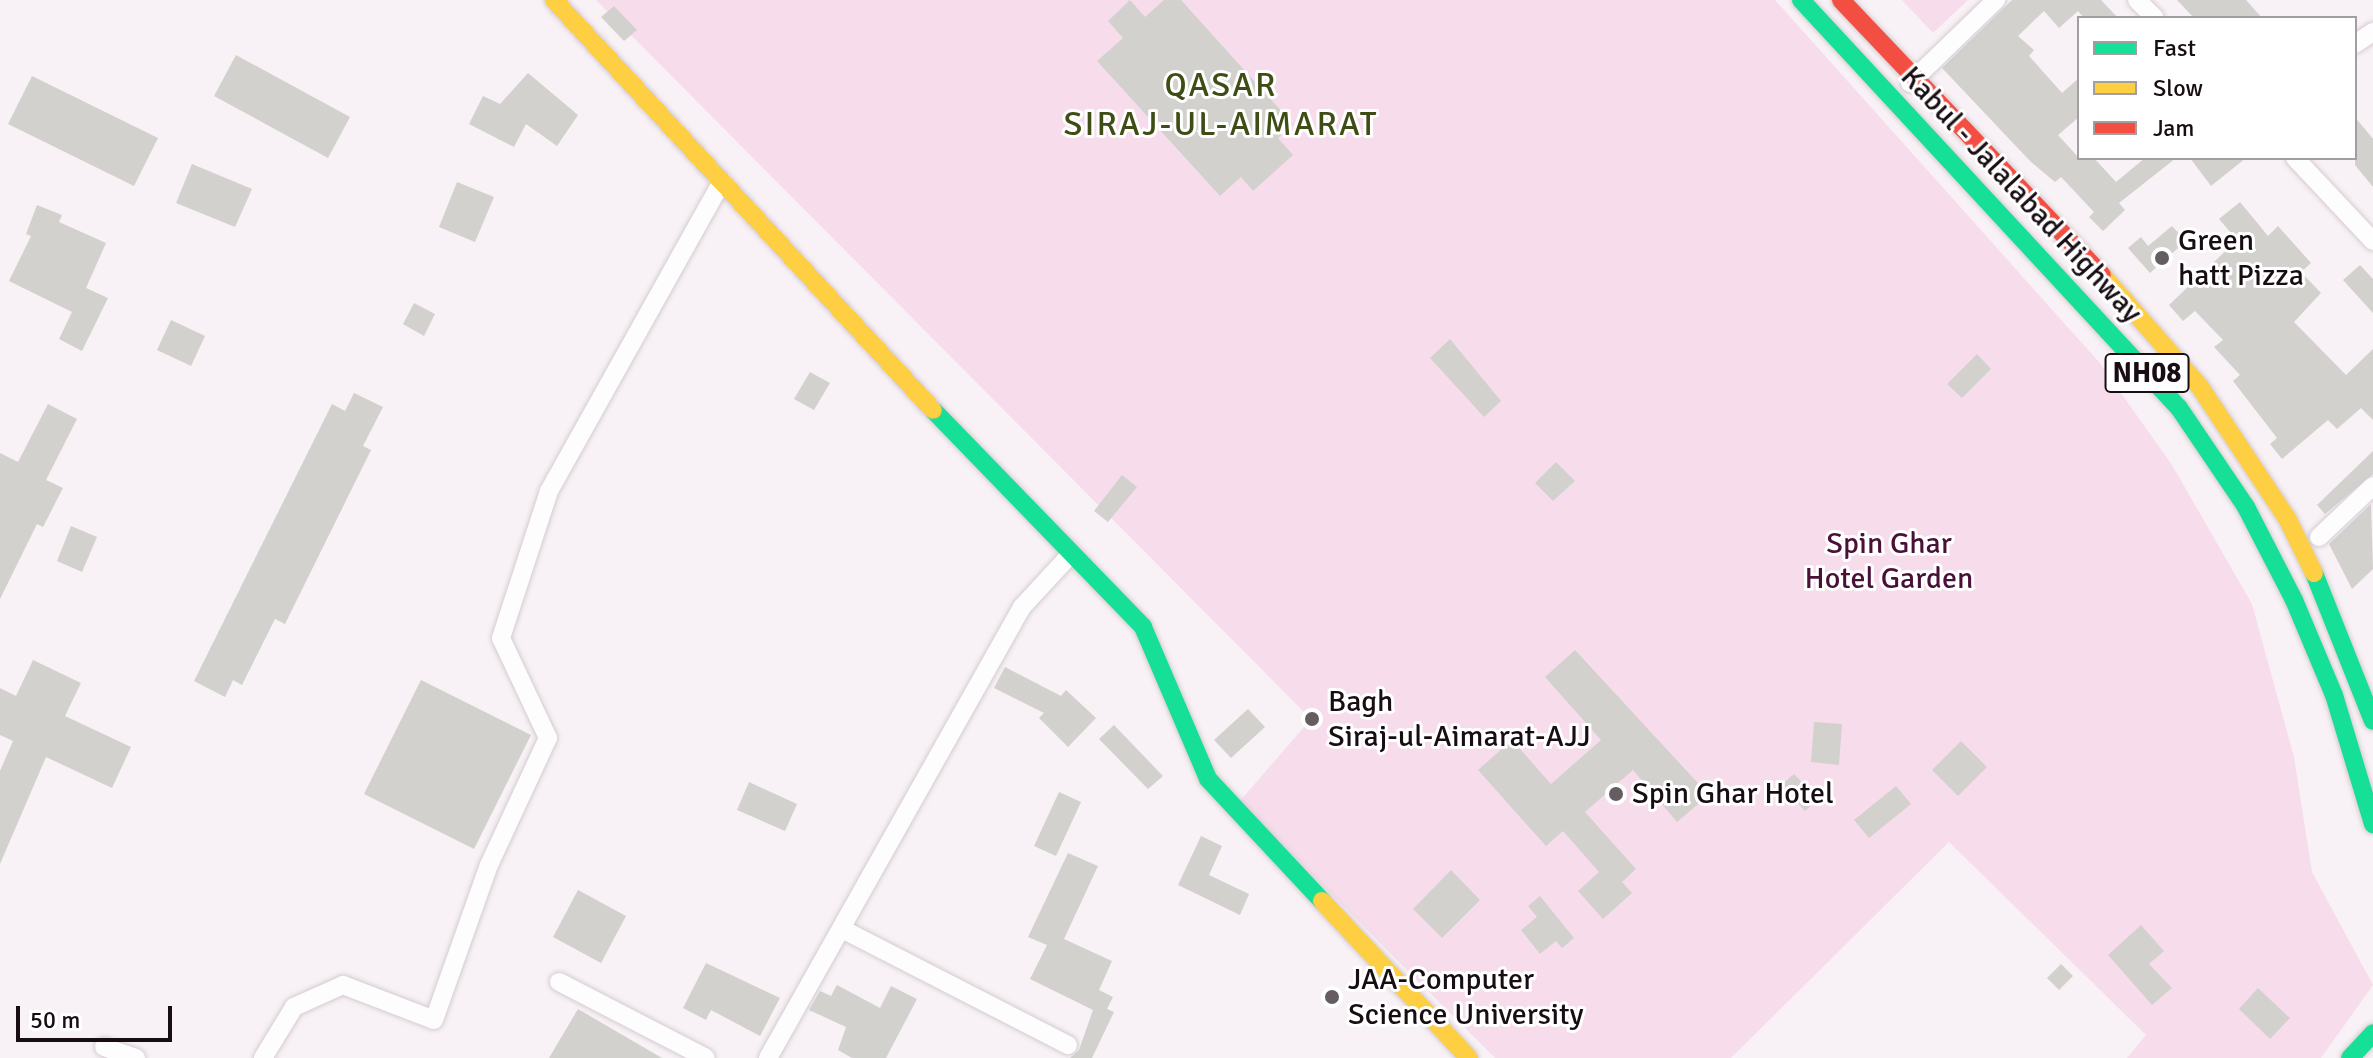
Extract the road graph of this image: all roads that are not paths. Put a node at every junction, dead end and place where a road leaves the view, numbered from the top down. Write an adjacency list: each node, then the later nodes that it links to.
1 (554, 0): 10 (main road)
2 (1801, 0): 8 (main road, Kabul - Jalalabad Highway / NH08)
3 (1841, 0): 7 (main road, Kabul - Jalalabad Highway / NH08)
4 (1996, 0): 7 (street)
5 (2137, 0): 6 (street)
6 (2153, 16)
7 (1915, 78): 8 (street); 15 (main road, Kabul - Jalalabad Highway / NH08)
8 (1894, 99): 16 (main road, Kabul - Jalalabad Highway / NH08)
9 (2297, 160): 11 (street)
10 (722, 182): 14 (main road); 23 (street)
11 (2373, 241)
12 (2373, 486): 13 (street)
13 (2319, 537)
14 (1069, 556): 17 (street); 26 (main road)
15 (2373, 721)
16 (2373, 824)
17 (842, 929): 20 (street); 25 (street)
18 (559, 982): 24 (street)
19 (2373, 1033): 27 (main road)
20 (1068, 1045)
21 (104, 1047): 22 (street)
22 (136, 1058)
23 (263, 1058)
24 (706, 1058)
25 (768, 1058)
26 (1469, 1058)
27 (2350, 1058)

